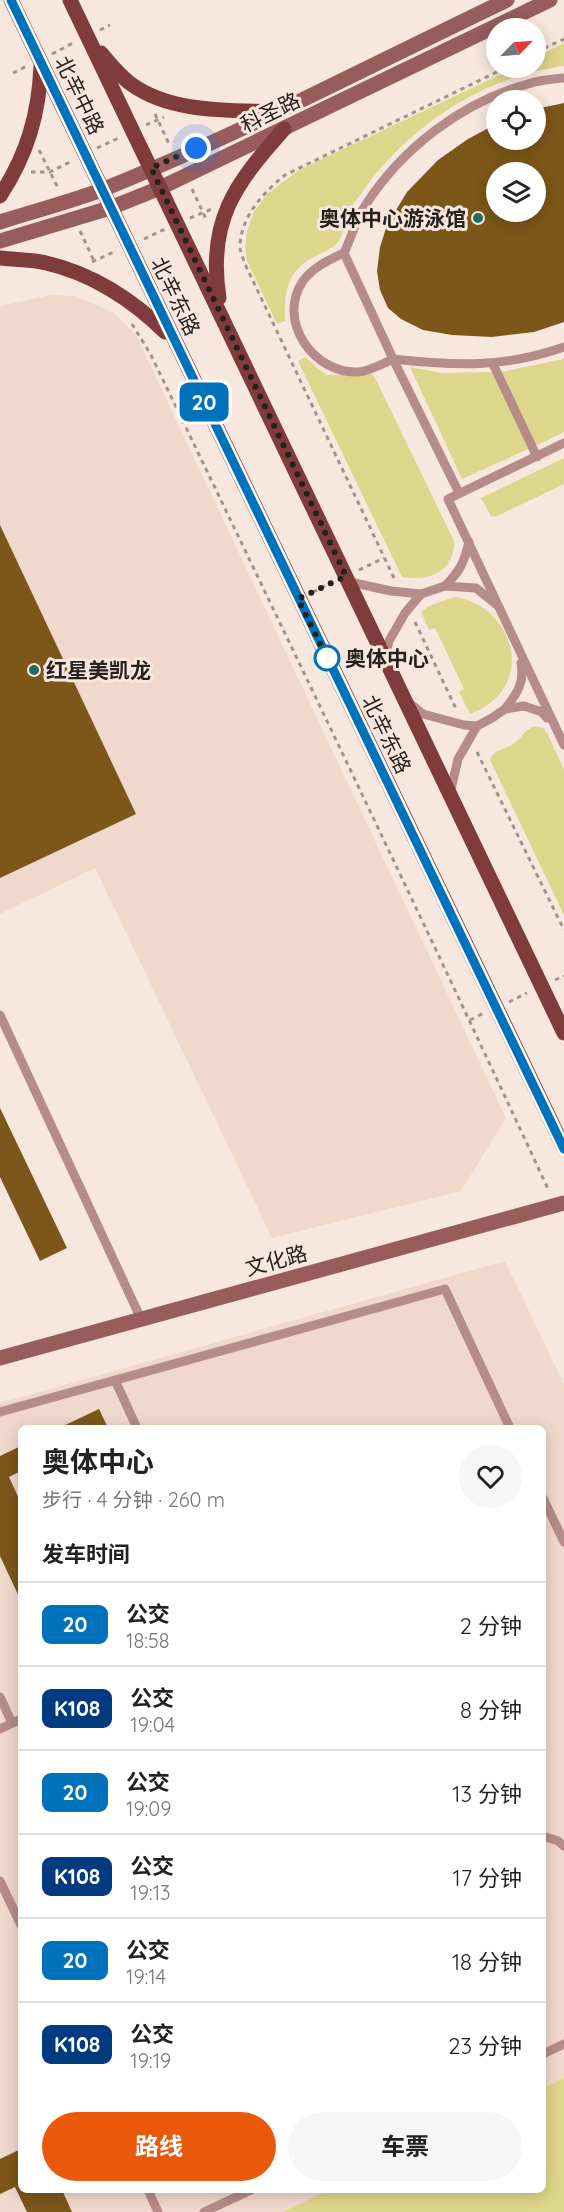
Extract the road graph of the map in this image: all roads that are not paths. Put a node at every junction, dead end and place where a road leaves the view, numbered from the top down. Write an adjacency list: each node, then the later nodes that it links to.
1 (11, 0): 6 (main road, 北辛中路)
2 (70, 0): 5 (main road, 北辛中路)
3 (507, 0): 8 (street, 科圣路)
4 (550, 0): 9 (street, 科圣路)
5 (88, 37): 8 (main road); 10 (main road, 北辛中路)
6 (40, 61): 12 (main road, 北辛中路); 13 (main road)
7 (564, 78): 17 (lane)
8 (276, 112): 10 (street, 科圣路)
9 (284, 129): 11 (street, 科圣路); 19 (main road)
10 (151, 168): 11 (main road, 北辛中路); 12 (street, 科圣路)
11 (160, 188): 14 (street, 科圣路); 19 (main road, 北辛东路)
12 (102, 190): 14 (main road, 北辛中路); 15 (street, 科圣路)
13 (0, 196)
14 (110, 208): 16 (street, 科圣路); 20 (main road, 北辛东路)
15 (0, 222)
16 (0, 241)
17 (344, 253): 22 (lane); 22 (lane)
18 (0, 258): 20 (main road)
19 (222, 316): 28 (main road, 北辛东路)
20 (174, 341): 42 (main road, 北辛东路)
21 (564, 347): 23 (lane)
22 (393, 359): 23 (lane); 26 (lane)
23 (493, 364): 25 (lane)
24 (564, 443): 25 (lane)
25 (537, 457): 26 (lane)
26 (459, 493): 27 (lane)
27 (469, 542): 29 (lane); 31 (lane)
28 (348, 579): 30 (lane); 33 (main road, 北辛东路)
29 (445, 586): 30 (lane); 31 (lane)
30 (421, 594): 33 (lane)
31 (499, 606): 32 (lane)
32 (516, 645): 35 (lane); 37 (lane)
33 (385, 658): 34 (main road, 北辛东路)
34 (406, 701): 36 (lane); 39 (main road, 北辛东路)
35 (505, 708): 36 (lane); 37 (lane)
36 (477, 726): 39 (lane)
37 (559, 735): 38 (lane)
38 (564, 745)
39 (450, 794): 41 (main road, 北辛东路)
40 (0, 1015): 44 (lane)
41 (562, 1025)
42 (564, 1148)
43 (560, 1204): 44 (street, 文化路)
44 (141, 1319): 45 (street, 文化路)
45 (0, 1358)
46 (115, 1380): 47 (lane); 48 (lane); 49 (lane)
47 (0, 1412)
48 (136, 1425)
49 (509, 1425)
50 (546, 1504): 51 (lane)
51 (564, 1542)
52 (0, 1697): 53 (lane)
53 (17, 1721): 54 (lane)
54 (0, 1729)
55 (546, 1837): 56 (lane)
56 (564, 1846)
57 (0, 1881): 58 (lane)
58 (18, 1919)
59 (564, 2044): 60 (lane)
60 (546, 2053)
61 (149, 2193): 63 (lane)
62 (245, 2193): 64 (lane)
63 (158, 2212)
64 (204, 2212)

